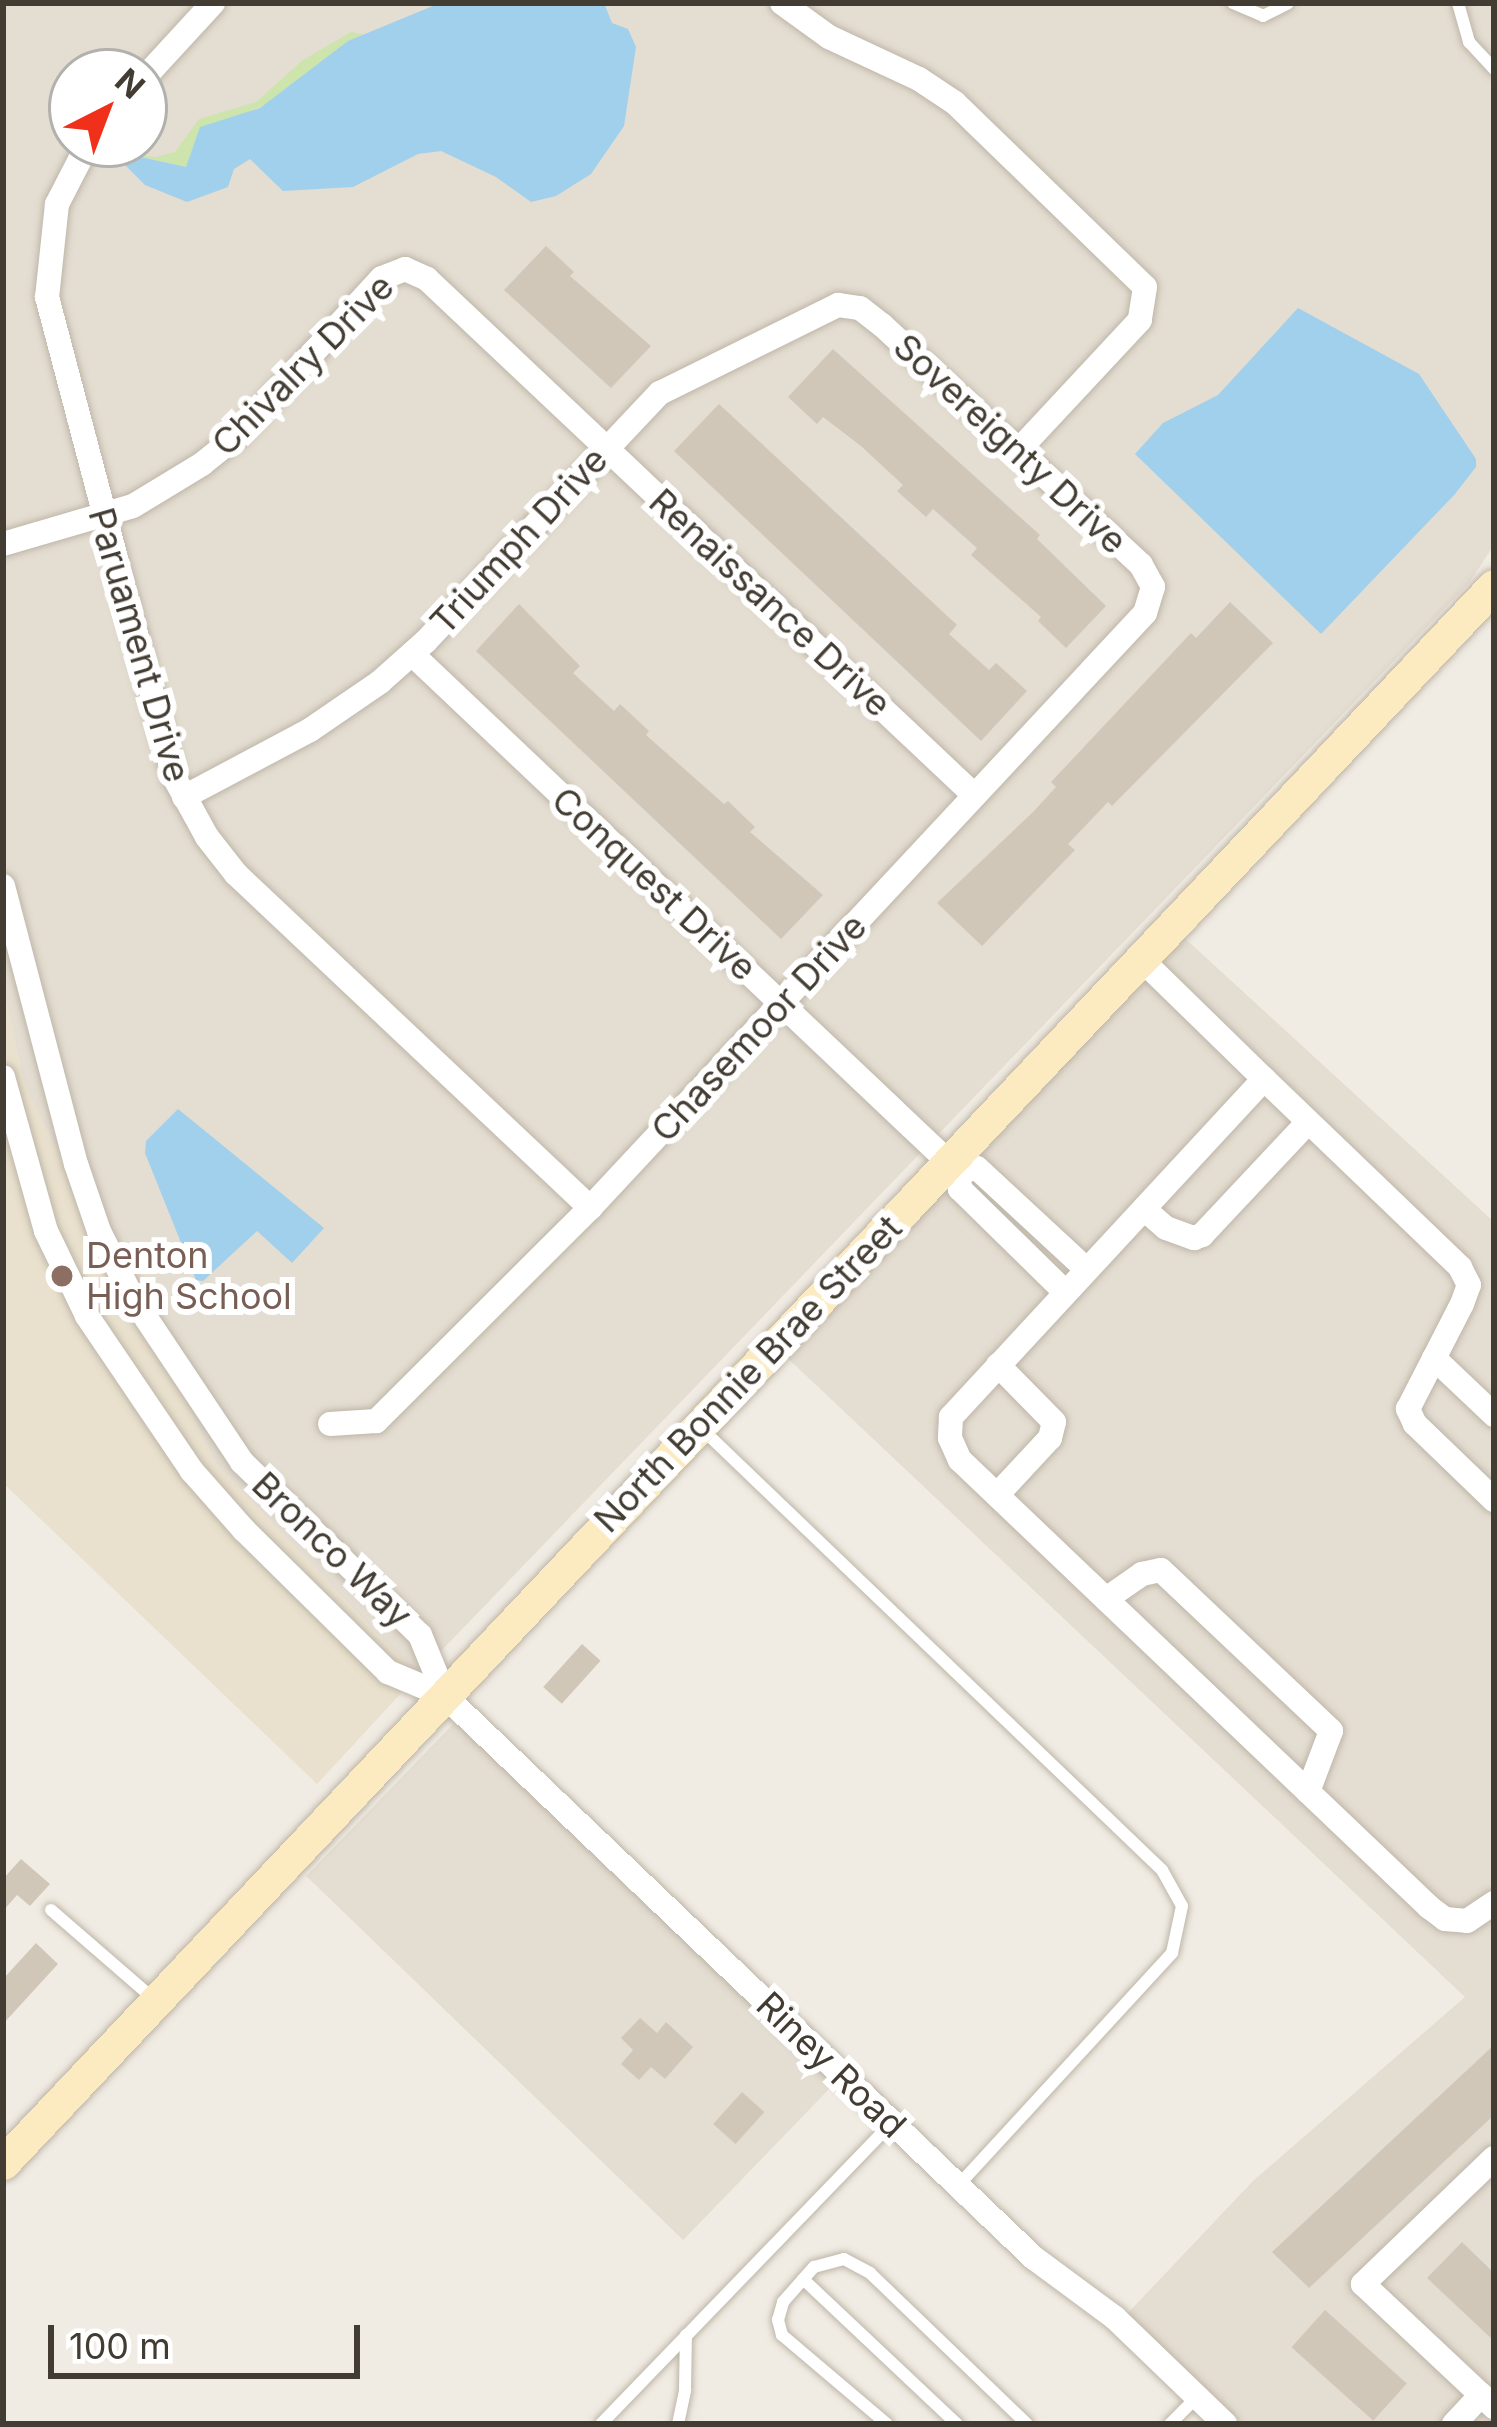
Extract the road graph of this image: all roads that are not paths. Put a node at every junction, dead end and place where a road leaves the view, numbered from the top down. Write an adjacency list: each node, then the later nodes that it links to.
1 (213, 3): 6 (street)
2 (782, 3): 12 (street)
3 (1233, 3): 4 (lane)
4 (1288, 3)
5 (1458, 3): 7 (lane)
6 (168, 52)
7 (1494, 69)
8 (76, 168): 13 (street, Paruament Drive)
9 (405, 268): 11 (street, Renaissance Drive); 13 (street, Chivalry Drive)
10 (860, 308): 11 (street, Triumph Drive); 12 (street, Sovereignty Drive)
11 (605, 447): 17 (street, Triumph Drive); 18 (street, Renaissance Drive)
12 (1018, 452): 15 (street, Sovereignty Drive)
13 (101, 518): 14 (street, Chivalry Drive); 19 (street, Paruament Drive)
14 (3, 544)
15 (1153, 586): 18 (street, Chasemoor Drive)
16 (1494, 586): 21 (main road, North Bonnie Brae Street)
17 (412, 654): 19 (street, Triumph Drive); 22 (street, Conquest Drive)
18 (974, 795): 22 (street, Chasemoor Drive)
19 (184, 797): 27 (street, Paruament Drive)
20 (3, 886): 39 (street, Bronco Way)
21 (1141, 959): 24 (street); 26 (main road, North Bonnie Brae Street)
22 (782, 1004): 26 (street, Conquest Drive); 27 (street, Chasemoor Drive)
23 (3, 1076): 39 (street, Bronco Way)
24 (1264, 1079): 25 (street); 28 (street)
25 (1309, 1122): 28 (street); 31 (street)
26 (954, 1167): 29 (street); 30 (street); 35 (main road, North Bonnie Brae Street)
27 (590, 1208): 34 (street, Chasemoor Drive)
28 (1144, 1209): 29 (street)
29 (1086, 1269): 30 (street)
30 (1065, 1292): 32 (street)
31 (1434, 1358): 33 (street); 37 (street)
32 (998, 1365): 36 (street); 36 (street)
33 (1494, 1415)
34 (330, 1424)
35 (697, 1424): 39 (main road, North Bonnie Brae Street); 47 (lane)
36 (997, 1495): 38 (street)
37 (1494, 1500)
38 (1106, 1599): 40 (street); 40 (street)
39 (445, 1696): 43 (main road, North Bonnie Brae Street); 44 (street, Riney Road)
40 (1308, 1792): 41 (street)
41 (1494, 1903)
42 (51, 1910): 43 (lane)
43 (156, 2001): 46 (main road, North Bonnie Brae Street)
44 (892, 2123): 47 (street, Riney Road); 49 (lane)
45 (1494, 2158): 51 (street)
46 (3, 2163)
47 (958, 2186): 50 (street, Riney Road)
48 (803, 2279): 54 (lane); 55 (lane); 56 (lane)
49 (686, 2334): 52 (lane); 53 (lane)
50 (1197, 2397): 57 (lane); 58 (street, Riney Road)
51 (1488, 2401): 59 (street)
52 (602, 2424)
53 (678, 2424)
54 (887, 2424)
55 (957, 2424)
56 (1027, 2424)
57 (1170, 2424)
58 (1225, 2424)
59 (1454, 2424)

